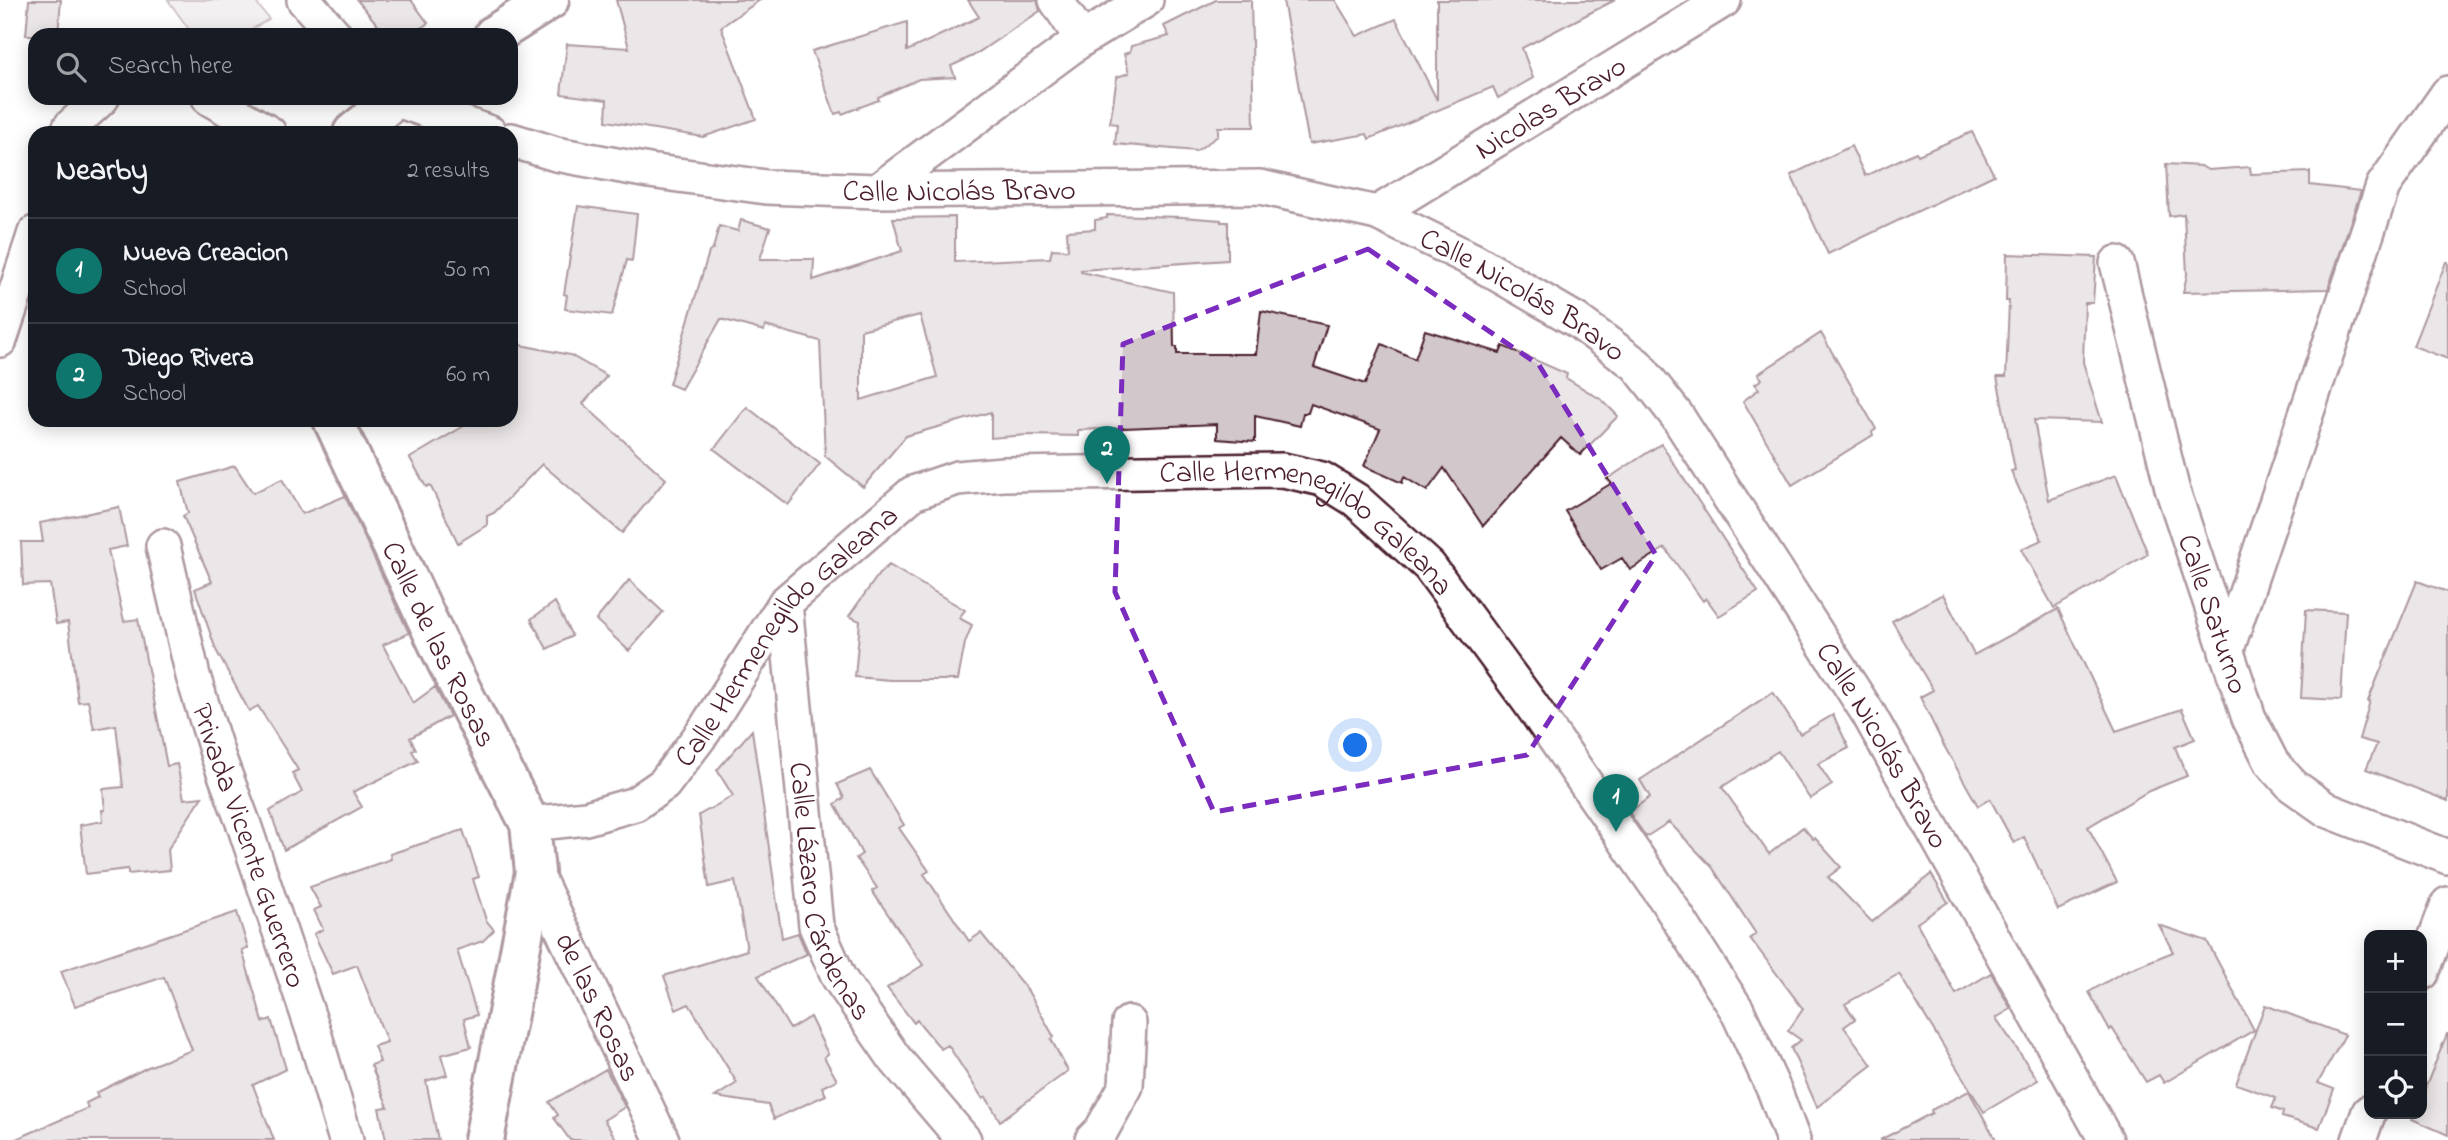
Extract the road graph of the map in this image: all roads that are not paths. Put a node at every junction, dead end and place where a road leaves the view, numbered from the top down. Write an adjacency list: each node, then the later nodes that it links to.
1 (304, 0): 6 (street)
2 (549, 0): 7 (street)
3 (1056, 0): 8 (street)
4 (1146, 0): 8 (street)
5 (1724, 0): 20 (street, Nicolas Bravo)
6 (329, 28)
7 (505, 28)
8 (1082, 39): 19 (street)
9 (2448, 93): 27 (street)
10 (94, 105): 14 (street)
11 (221, 105): 15 (street)
12 (387, 105): 16 (street)
13 (411, 105): 17 (street)
14 (71, 126)
15 (257, 126)
16 (361, 126)
17 (470, 126)
18 (518, 142): 19 (street, Calle Nicolás Bravo)
19 (877, 191): 20 (street, Calle Nicolás Bravo)
20 (1377, 213): 41 (street, Calle Nicolás Bravo)
21 (28, 254): 23 (street)
22 (2117, 263): 27 (street, Calle Saturno)
23 (0, 340)
24 (336, 427): 28 (street, Calle de las Rosas)
25 (163, 546): 35 (street, Privada Vicente Guerrero)
26 (785, 603): 28 (street, Calle Hermenegildo Galeana); 38 (street, Calle Lázaro Cárdenas); 40 (street, Calle Hermenegildo Galeana)
27 (2225, 652): 29 (street, Calle Saturno)
28 (530, 824): 30 (street, Calle de las Rosas)
29 (2448, 857)
30 (534, 872): 36 (street, Calle de las Rosas); 37 (street, de las Rosas)
31 (2448, 904): 32 (street)
32 (2427, 960)
33 (1129, 1023): 39 (street)
34 (2366, 1119): 42 (street)
35 (346, 1140)
36 (484, 1140)
37 (662, 1140)
38 (964, 1140)
39 (1092, 1140)
40 (1793, 1140)
41 (2106, 1140)
42 (2359, 1140)

